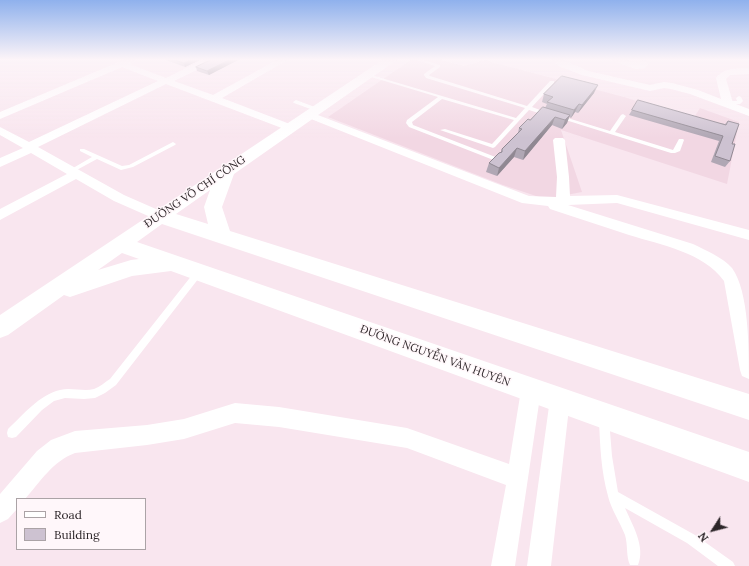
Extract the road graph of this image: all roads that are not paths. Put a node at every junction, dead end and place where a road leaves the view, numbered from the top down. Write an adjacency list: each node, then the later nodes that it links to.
1 (71, 85): 21 (street)
2 (157, 85): 31 (street)
3 (178, 85): 15 (street)
4 (237, 85): 15 (street)
5 (354, 85): 19 (street, ĐƯỜNG VÕ CHÍ CÔNG)
6 (404, 85): 13 (lane)
7 (456, 85): 18 (lane)
8 (549, 85): 18 (lane)
9 (639, 85): 10 (street)
10 (662, 85)
11 (667, 85): 17 (street)
12 (723, 85): 17 (street)
13 (441, 97): 23 (lane); 34 (lane)
14 (739, 98): 17 (lane)
15 (213, 99): 24 (street)
16 (296, 102): 19 (lane)
17 (727, 104): 20 (street)
18 (530, 108): 23 (lane); 27 (lane)
19 (314, 112): 24 (street, ĐƯỜNG VÕ CHÍ CÔNG); 39 (street)
20 (749, 113)
21 (0, 116)
22 (623, 116): 27 (lane)
23 (518, 120): 26 (lane)
24 (291, 128): 36 (street, ĐƯỜNG VÕ CHÍ CÔNG)
25 (0, 130): 31 (street)
26 (443, 130)
27 (612, 133): 29 (lane)
28 (558, 140): 38 (street)
29 (681, 140)
30 (173, 144): 33 (lane)
31 (31, 147): 35 (street); 37 (street)
32 (82, 150): 33 (lane)
33 (97, 157): 37 (lane)
34 (496, 159)
35 (0, 164)
36 (227, 170): 41 (street, ĐƯỜNG VÕ CHÍ CÔNG); 42 (street)
37 (74, 173): 40 (street); 41 (street)
38 (563, 202): 39 (street); 43 (street)
39 (544, 203): 49 (street)
40 (0, 215)
41 (160, 216): 42 (street); 44 (street, ĐƯỜNG VÕ CHÍ CÔNG)
42 (221, 235): 52 (street)
43 (749, 235)
44 (120, 244): 45 (street, ĐƯỜNG NGUYỄN VĂN HUYÊN); 47 (street, ĐƯỜNG VÕ CHÍ CÔNG)
45 (174, 262): 46 (street, ĐƯỜNG NGUYỄN VĂN HUYÊN); 47 (street)
46 (199, 272): 50 (street, ĐƯỜNG NGUYỄN VĂN HUYÊN); 54 (lane)
47 (38, 302): 48 (street, ĐƯỜNG VÕ CHÍ CÔNG)
48 (0, 328)
49 (749, 370)
50 (531, 390): 51 (street, ĐƯỜNG NGUYỄN VĂN HUYÊN); 56 (street)
51 (560, 399): 53 (street, ĐƯỜNG NGUYỄN VĂN HUYÊN); 61 (street)
52 (749, 407)
53 (603, 415): 55 (street, ĐƯỜNG NGUYỄN VĂN HUYÊN); 57 (lane)
54 (12, 433)
55 (749, 466)
56 (518, 478): 58 (street); 60 (street)
57 (613, 495): 59 (lane); 62 (lane)
58 (0, 512)
59 (634, 561)
60 (503, 566)
61 (539, 566)
62 (729, 566)

